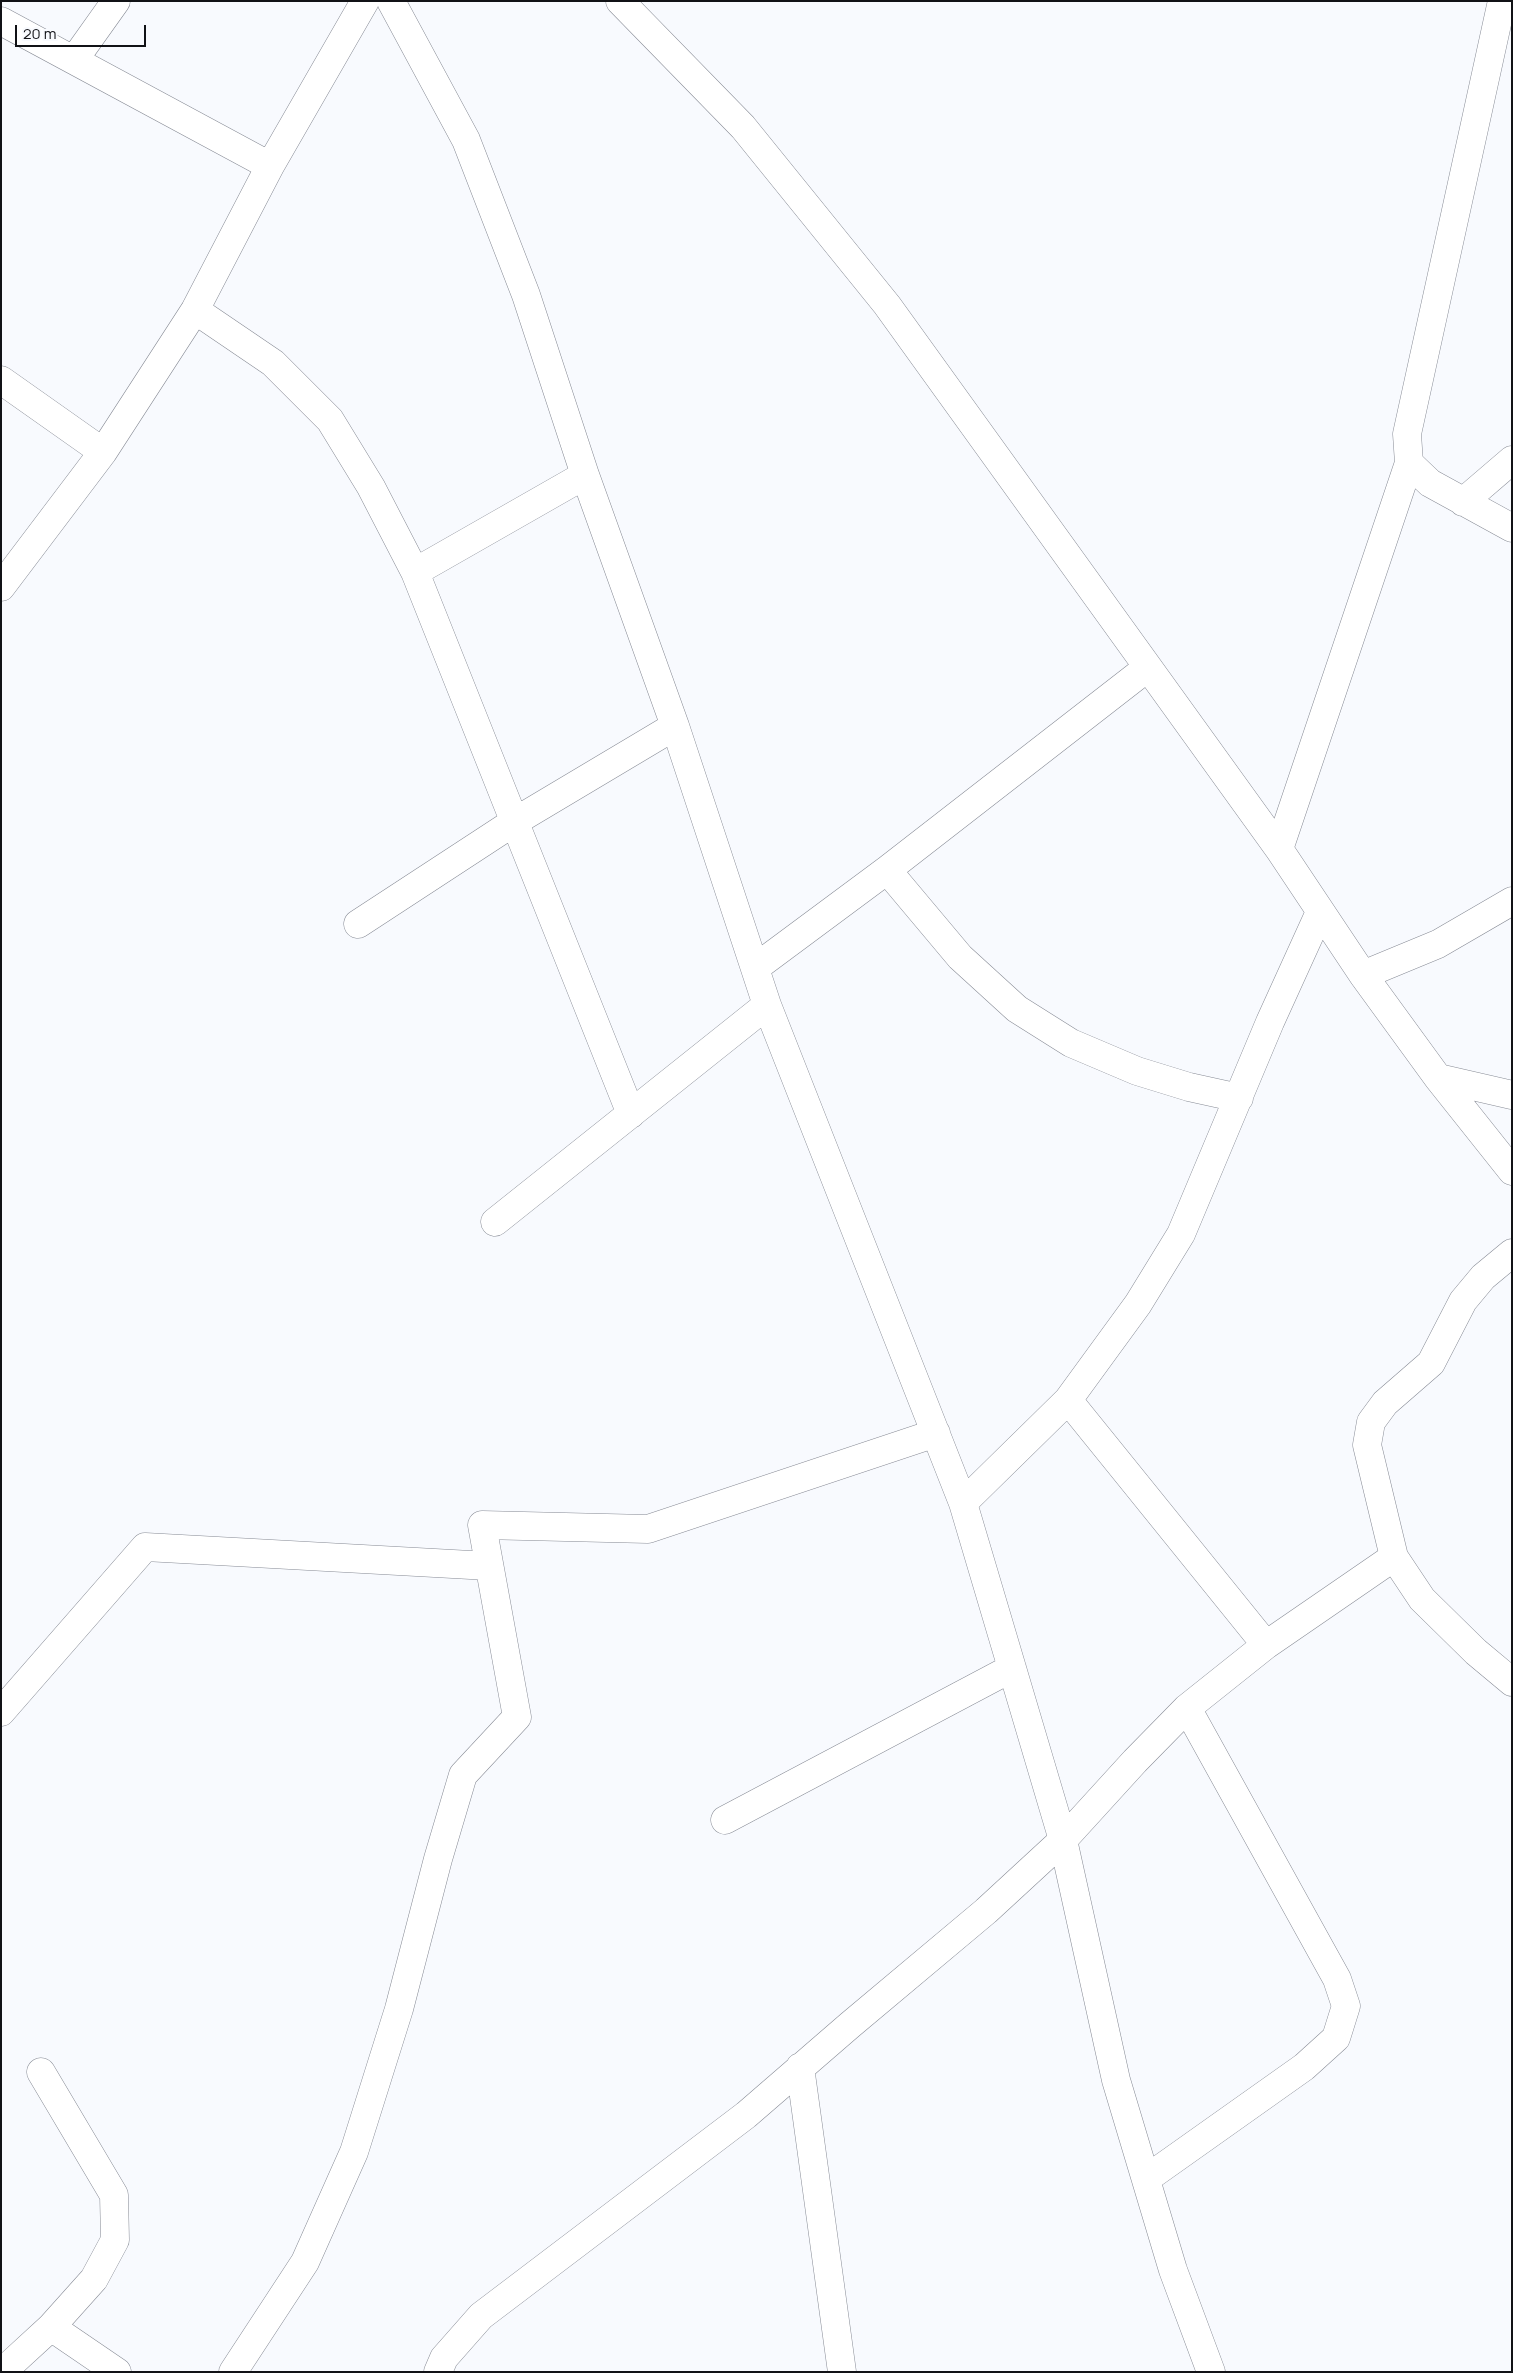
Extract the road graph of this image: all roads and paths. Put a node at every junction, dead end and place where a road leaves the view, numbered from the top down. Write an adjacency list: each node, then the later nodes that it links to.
1 (116, 1): 7 (street)
2 (366, 1): 8 (street)
3 (391, 1): 14 (street)
4 (620, 1): 19 (street)
5 (1502, 1): 13 (street)
6 (1, 21): 7 (street)
7 (74, 60): 8 (street)
8 (270, 166): 9 (street)
9 (195, 310): 11 (street); 17 (street)
10 (1, 380): 11 (street)
11 (103, 452): 18 (street)
12 (1512, 460): 15 (street)
13 (1409, 463): 15 (street); 22 (street)
14 (585, 475): 17 (street); 20 (street)
15 (1463, 502): 16 (street)
16 (1512, 528)
17 (415, 572): 21 (street)
18 (1, 587)
19 (1147, 668): 22 (street); 23 (street)
20 (675, 726): 21 (street); 27 (street)
21 (514, 822): 26 (street); 33 (street)
22 (1279, 849): 25 (street)
23 (887, 870): 27 (street); 32 (street)
24 (1512, 901): 28 (street)
25 (1320, 912): 28 (street); 32 (street)
26 (358, 924)
27 (755, 968): 29 (street)
28 (1363, 976): 30 (street)
29 (767, 1005): 33 (street); 38 (street)
30 (1438, 1078): 31 (street); 34 (street)
31 (1512, 1095)
32 (1239, 1098): 37 (street)
33 (631, 1114): 35 (street)
34 (1512, 1171)
35 (495, 1222)
36 (1512, 1253): 40 (street)
37 (1068, 1400): 39 (street); 42 (street)
38 (936, 1433): 39 (street); 41 (street)
39 (963, 1503): 43 (street)
40 (1394, 1557): 42 (street); 44 (street)
41 (489, 1566): 46 (street); 55 (street)
42 (1266, 1645): 45 (street)
43 (1012, 1668): 47 (street); 48 (street)
44 (1512, 1682)
45 (1187, 1708): 48 (street); 51 (street)
46 (1, 1712)
47 (724, 1820)
48 (1063, 1840): 49 (street); 51 (street)
49 (800, 2067): 56 (street); 57 (street)
50 (41, 2072): 52 (street)
51 (1146, 2179): 58 (street)
52 (50, 2327): 53 (street); 54 (street)
53 (2, 2372)
54 (117, 2372)
55 (233, 2372)
56 (438, 2372)
57 (842, 2372)
58 (1210, 2372)

